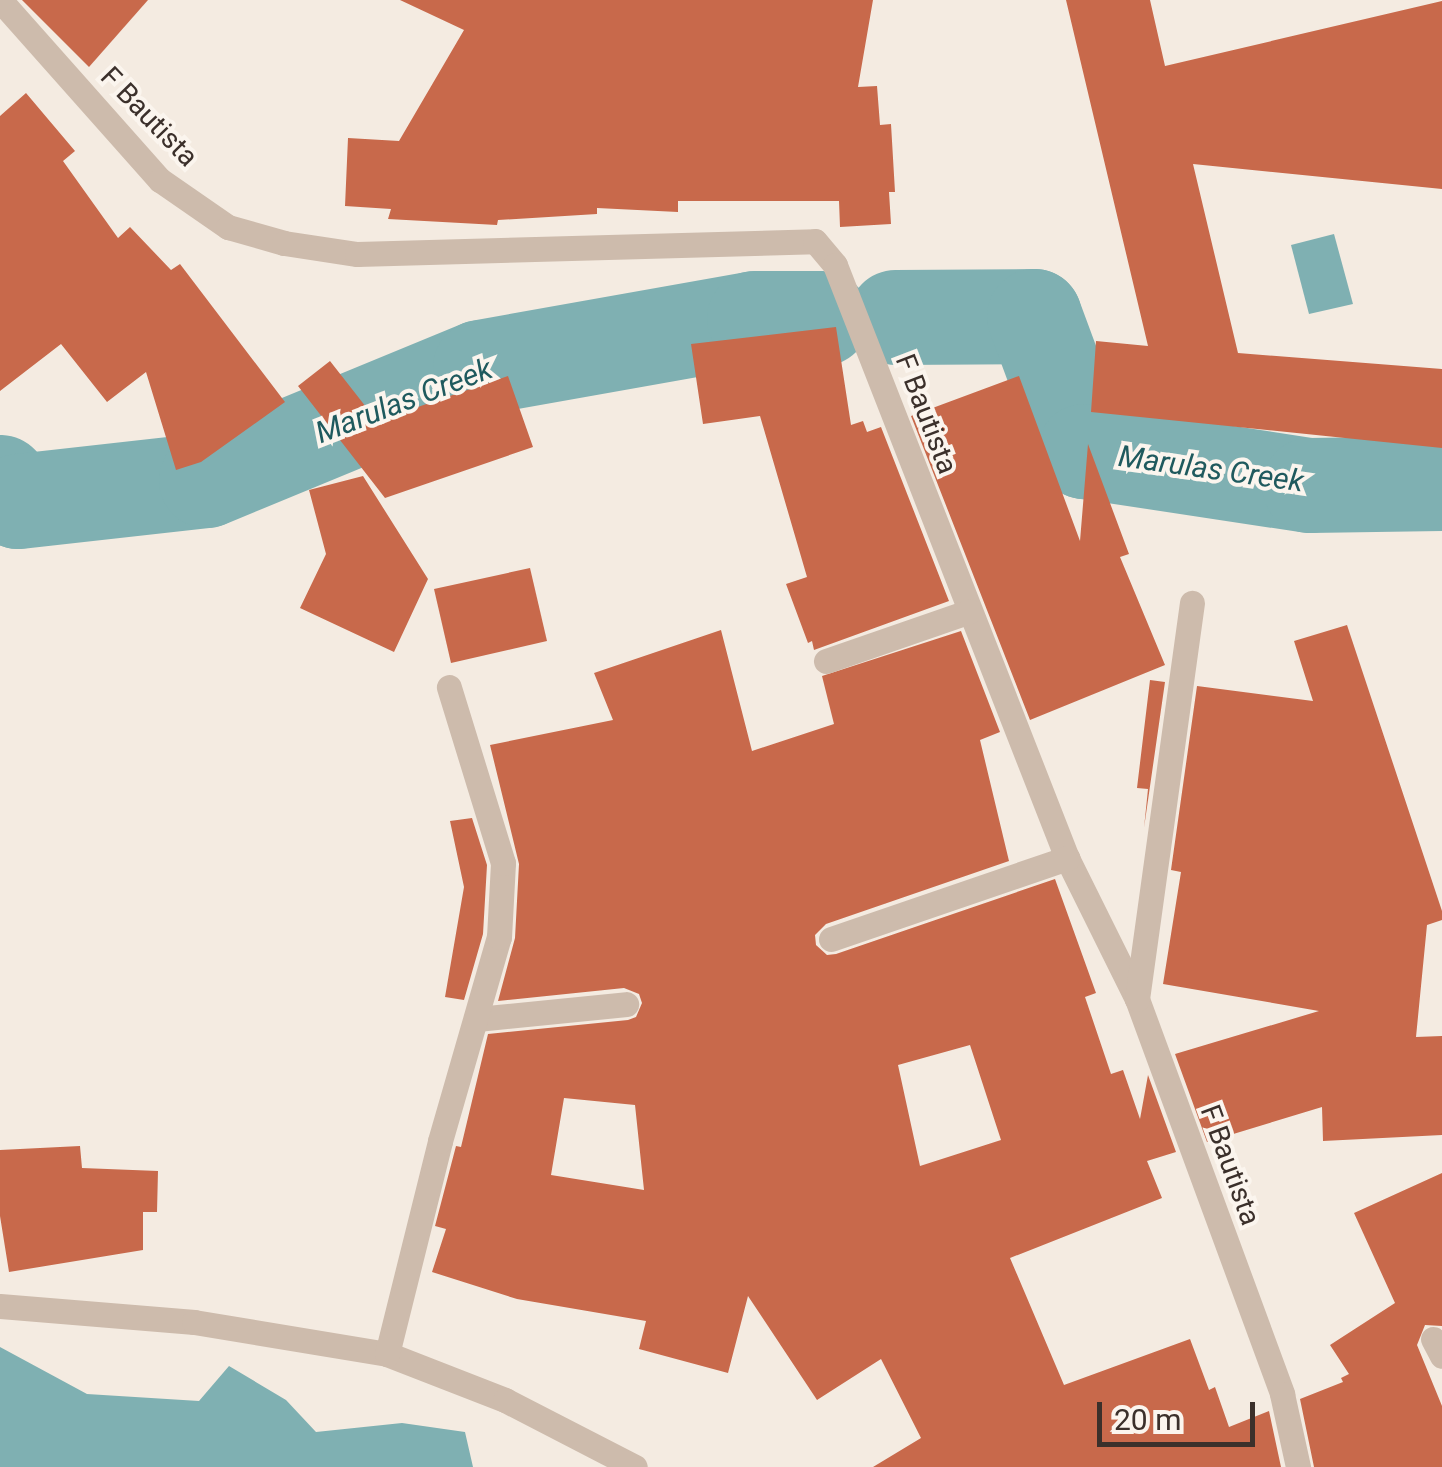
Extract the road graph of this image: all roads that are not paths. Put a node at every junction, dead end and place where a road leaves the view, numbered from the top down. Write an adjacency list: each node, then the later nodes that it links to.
1 (0, 0): 3 (street, F Bautista)
2 (1192, 603): 8 (street)
3 (970, 611): 4 (street); 6 (street, F Bautista)
4 (826, 662)
5 (449, 687): 10 (street)
6 (1067, 858): 7 (street); 8 (street, F Bautista)
7 (831, 939)
8 (1137, 999): 14 (street, F Bautista)
9 (626, 1004): 10 (street)
10 (477, 1019): 12 (street)
11 (0, 1306): 12 (street)
12 (387, 1354): 13 (street)
13 (635, 1467)
14 (1298, 1467)

